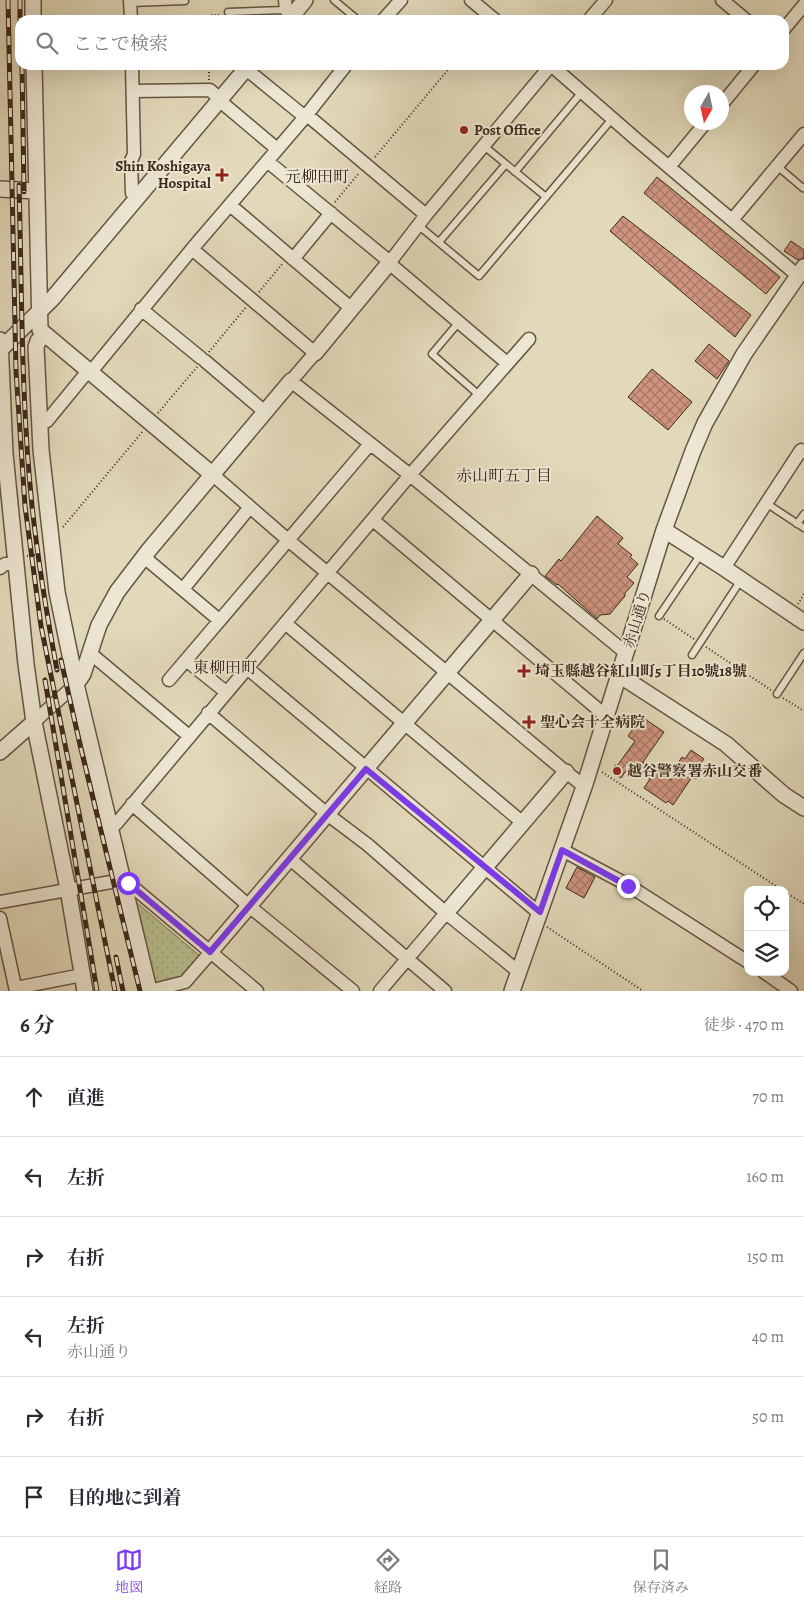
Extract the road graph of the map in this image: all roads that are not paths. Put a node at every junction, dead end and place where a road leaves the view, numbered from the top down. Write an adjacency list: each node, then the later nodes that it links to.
1 (33, 0): 13 (street)
2 (305, 0): 12 (street)
3 (334, 0): 15 (lane)
4 (471, 0): 17 (street)
5 (606, 0): 18 (street)
6 (722, 0): 19 (street)
7 (130, 1): 8 (lane); 14 (street)
8 (185, 1)
9 (398, 1): 16 (street)
10 (804, 5): 20 (street)
11 (228, 12): 12 (lane)
12 (288, 12)
13 (34, 15)
14 (131, 15)
15 (352, 15)
16 (387, 15)
17 (489, 15)
18 (593, 15)
19 (740, 15)
20 (789, 23)
21 (34, 70): 46 (street)
22 (132, 70): 29 (street)
23 (245, 70): 32 (street)
24 (252, 70): 33 (street)
25 (342, 70): 33 (street)
26 (547, 70): 37 (street)
27 (557, 70): 30 (street)
28 (750, 70): 31 (street)
29 (133, 90): 32 (street); 48 (street)
30 (582, 92): 34 (street); 43 (lane)
31 (729, 95)
32 (217, 97): 38 (street); 48 (street)
33 (306, 116): 38 (street); 51 (street)
34 (612, 119): 42 (street); 47 (lane)
35 (699, 130): 42 (street)
36 (804, 134): 41 (street)
37 (484, 146): 40 (lane); 51 (street)
38 (277, 149): 39 (street)
39 (267, 161): 49 (street); 50 (street)
40 (506, 164): 43 (lane); 53 (lane)
41 (777, 166): 44 (lane); 52 (street)
42 (669, 167): 52 (street)
43 (516, 172): 47 (lane)
44 (804, 187)
45 (0, 190): 46 (street)
46 (37, 191): 60 (street)
47 (546, 197): 53 (lane)
48 (138, 198): 60 (street)
49 (230, 205): 54 (street); 55 (street)
50 (329, 212): 55 (street); 56 (street)
51 (422, 220): 53 (lane); 56 (street)
52 (732, 220): 57 (street)
53 (439, 242)
54 (192, 249): 58 (street); 65 (street)
55 (291, 257): 59 (street)
56 (390, 262): 59 (street); 61 (street)
57 (801, 271): 82 (street, 赤山通り)
58 (141, 309): 67 (street); 70 (street)
59 (352, 309): 65 (street)
60 (40, 312): 62 (street); 64 (street)
61 (459, 322): 66 (street); 69 (lane)
62 (45, 335): 67 (street); 71 (street)
63 (529, 339): 66 (street)
64 (0, 346): 86 (street)
65 (314, 353): 68 (street)
66 (507, 363): 69 (street)
67 (89, 372): 71 (street); 74 (street)
68 (291, 381): 70 (street); 72 (street)
69 (479, 395): 75 (street)
70 (265, 412): 74 (street)
71 (40, 424): 107 (street)
72 (370, 444): 75 (street); 83 (street)
73 (804, 452): 76 (street)
74 (213, 475): 77 (street); 85 (street)
75 (410, 476): 79 (street); 90 (street)
76 (766, 503): 80 (lane); 88 (street)
77 (250, 507): 83 (street); 92 (street)
78 (804, 514): 80 (lane)
79 (373, 520): 89 (street); 95 (street)
80 (798, 524): 81 (lane)
81 (804, 528)
82 (664, 530): 84 (street); 99 (street, 赤山通り)
83 (288, 540): 89 (street); 94 (street)
84 (701, 554): 88 (street); 93 (lane)
85 (144, 557): 92 (street); 98 (street)
86 (16, 560): 87 (street); 112 (street)
87 (0, 568)
88 (724, 568): 91 (street)
89 (328, 573): 97 (street); 104 (street)
90 (531, 574): 95 (street); 99 (street)
91 (741, 580): 96 (street); 101 (lane)
92 (183, 589): 94 (street)
93 (659, 616)
94 (219, 620): 102 (street)
95 (491, 621): 104 (street); 111 (street)
96 (804, 622)
97 (285, 623): 103 (street); 113 (street)
98 (90, 653): 107 (street); 114 (street)
99 (626, 653): 105 (street, 赤山通り)
100 (804, 653): 109 (lane)
101 (692, 655)
102 (186, 660): 106 (street); 108 (street)
103 (246, 668): 108 (street); 116 (street)
104 (447, 672): 113 (street); 117 (street)
105 (619, 675): 111 (street, 赤山通り); 120 (street)
106 (169, 680)
107 (76, 684): 112 (street); 123 (street)
108 (226, 692): 110 (street)
109 (777, 694)
110 (208, 713): 114 (street); 121 (street)
111 (606, 716): 118 (street, 赤山通り)
112 (34, 722): 115 (street); 128 (street)
113 (405, 723): 116 (street); 122 (street)
114 (189, 736): 119 (street)
115 (0, 752)
116 (366, 769): 121 (street); 126 (street)
117 (566, 772): 118 (street); 122 (street)
118 (585, 784): 124 (street, 赤山通り)
119 (132, 804): 123 (street); 130 (street)
120 (804, 808)
121 (327, 814): 125 (street); 131 (street)
122 (523, 823): 126 (street)
123 (108, 825): 127 (street)
124 (562, 850): 132 (street, 赤山通り); 136 (street)
125 (289, 858): 130 (street); 135 (street)
126 (485, 866): 131 (street); 132 (street)
127 (122, 882): 128 (street); 134 (street); 143 (street)
128 (68, 889): 129 (street); 139 (street)
129 (0, 902)
130 (249, 906): 134 (street); 145 (street)
131 (446, 913): 135 (street); 138 (street)
132 (538, 916): 138 (street, 赤山通り)
133 (0, 918): 137 (street)
134 (210, 952): 143 (street); 144 (street)
135 (408, 958): 146 (street); 147 (street)
136 (744, 959)
137 (5, 960): 141 (street)
138 (519, 972): 148 (street, 赤山通り)
139 (82, 975): 141 (street); 142 (street)
140 (770, 976): 149 (street)
141 (16, 990)
142 (85, 991)
143 (149, 991)
144 (257, 991)
145 (353, 991)
146 (380, 991)
147 (445, 991)
148 (512, 991)
149 (791, 991)

